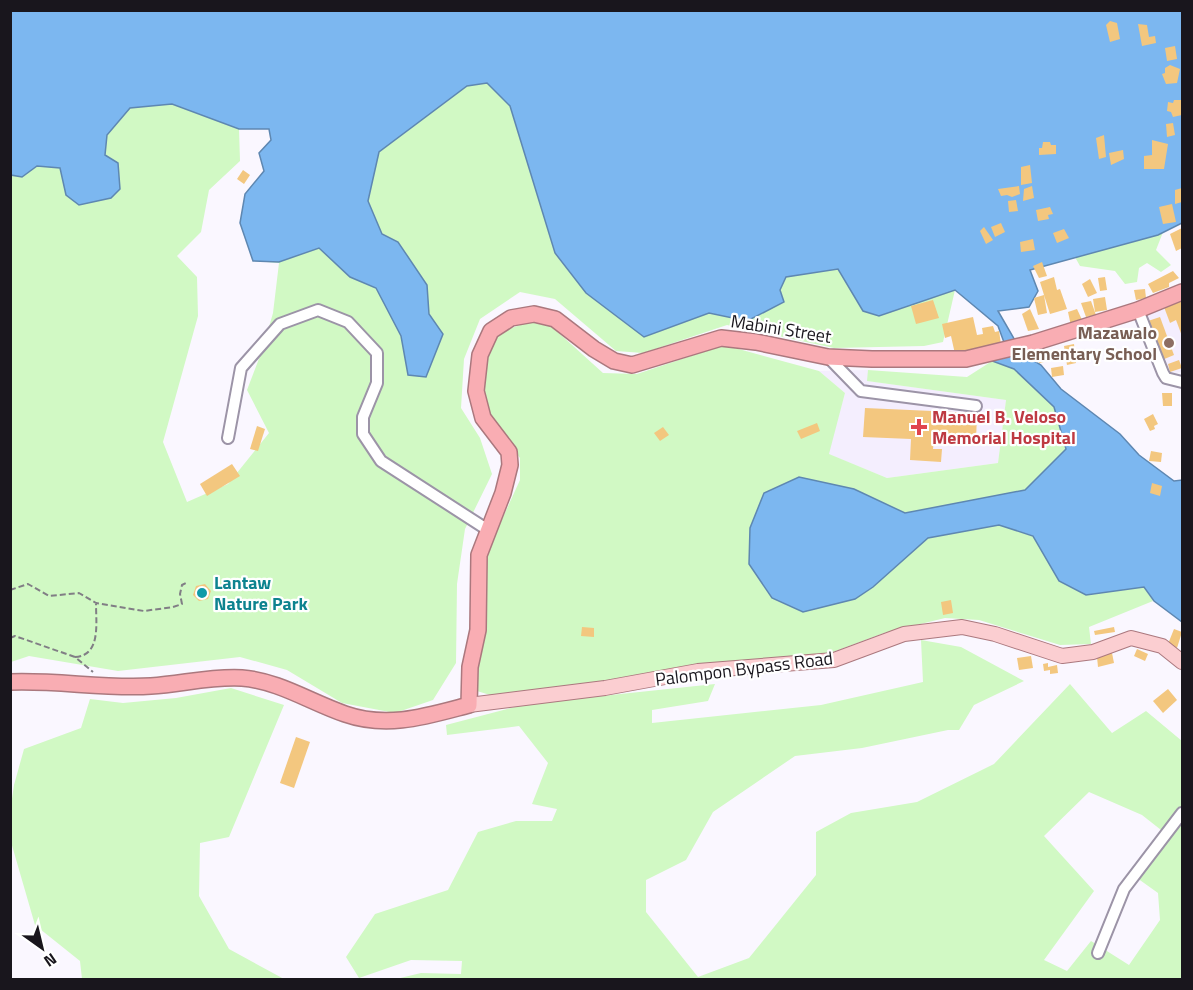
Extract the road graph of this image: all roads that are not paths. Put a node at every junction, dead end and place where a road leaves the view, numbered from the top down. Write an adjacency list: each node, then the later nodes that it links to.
1 (1182, 292): 2 (highway, Mabini Street)
2 (1138, 310): 3 (highway, Mabini Street); 4 (street)
3 (828, 357): 5 (street); 7 (highway, Mabini Street)
4 (1182, 382)
5 (976, 406)
6 (228, 438): 7 (street)
7 (488, 530): 10 (highway, Mabini Street)
8 (1182, 662): 10 (main road, Palompon Bypass Road)
9 (10, 682): 10 (highway)
10 (469, 705)
11 (1182, 813): 12 (street)
12 (1098, 953)

